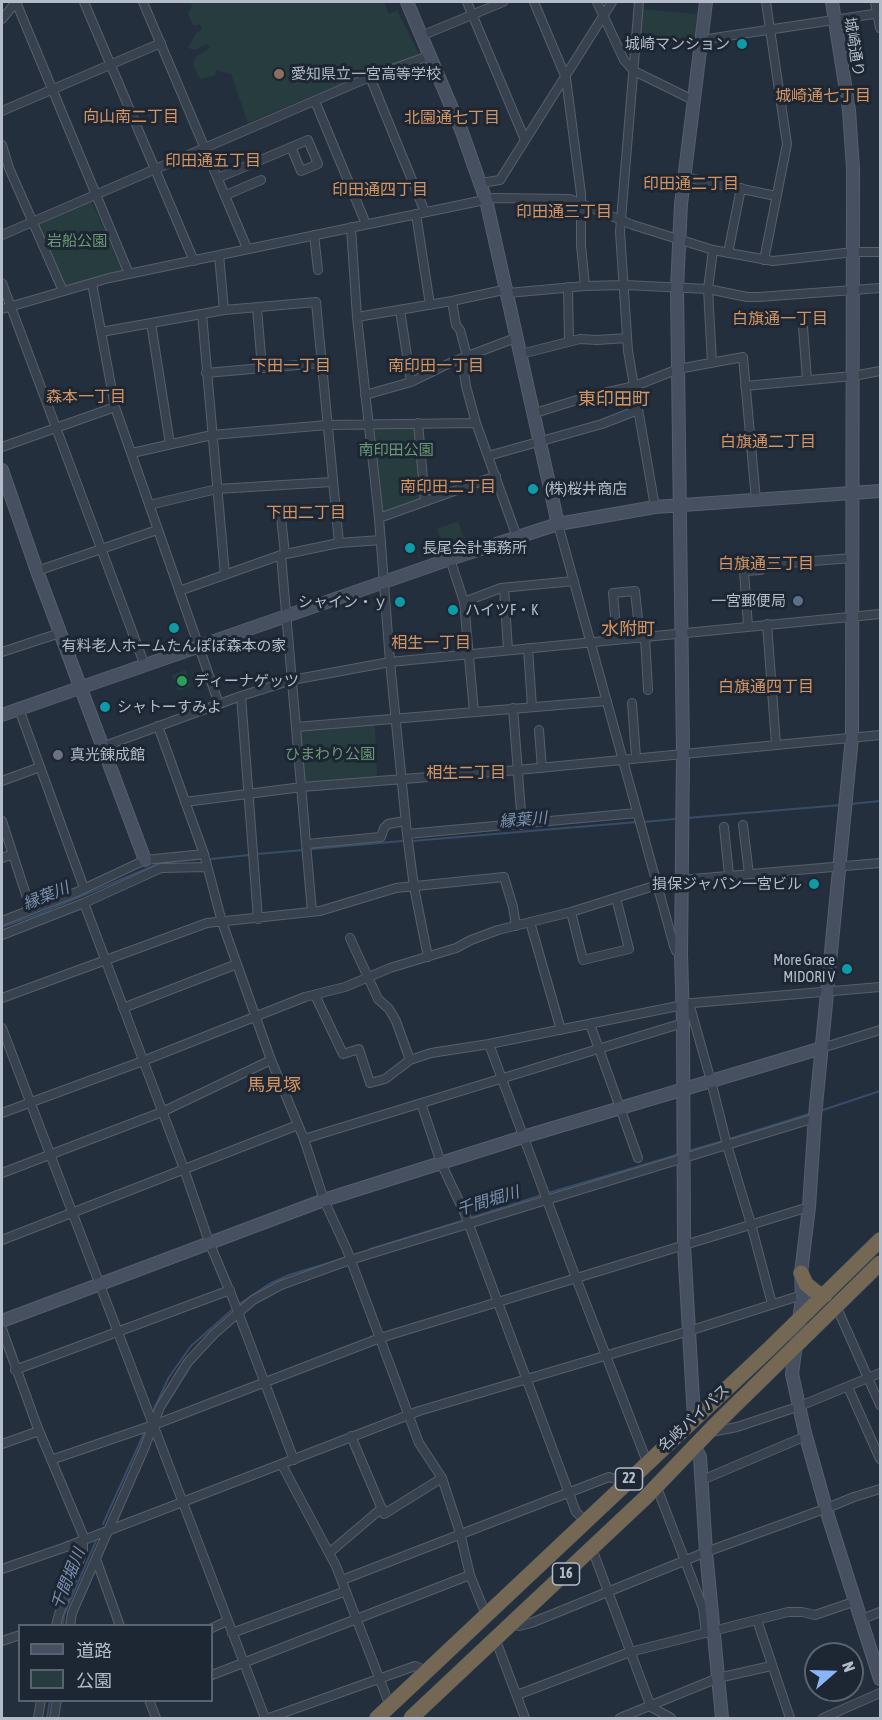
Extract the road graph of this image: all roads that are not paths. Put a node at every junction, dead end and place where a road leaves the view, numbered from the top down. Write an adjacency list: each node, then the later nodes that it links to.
1 (16, 2): 18 (street); 30 (street)
2 (84, 2): 26 (street)
3 (143, 2): 24 (street)
4 (407, 2): 22 (street)
5 (467, 2): 16 (street)
6 (503, 2): 16 (street)
7 (534, 2): 29 (street)
8 (597, 2): 17 (street)
9 (612, 2): 17 (street)
10 (639, 2): 27 (street)
11 (706, 2): 23 (street)
12 (766, 2): 21 (street)
13 (832, 2): 19 (street, 城崎通り)
14 (875, 2): 15 (street)
15 (879, 13): 19 (street); 20 (street)
16 (473, 15): 22 (street); 34 (street)
17 (603, 16): 27 (street); 29 (street)
18 (2, 19)
19 (835, 20): 21 (street); 60 (street, 城崎通り)
20 (880, 28)
21 (769, 30): 23 (street); 46 (street)
22 (421, 36): 25 (street)
23 (701, 40): 31 (street)
24 (161, 43): 26 (street); 37 (street)
25 (429, 56): 28 (street); 42 (street)
26 (111, 65): 30 (street); 38 (street)
27 (634, 71): 31 (street); 51 (street)
28 (370, 77): 32 (street); 49 (street)
29 (566, 78): 34 (street); 48 (street)
30 (52, 89): 33 (street); 44 (street)
31 (693, 100): 39 (street)
32 (315, 101): 37 (street); 53 (street)
33 (2, 111)
34 (525, 140): 42 (street)
35 (2, 145): 52 (street)
36 (291, 147): 40 (street)
37 (206, 149): 38 (street); 40 (street)
38 (155, 170): 44 (street); 65 (street)
39 (684, 177): 43 (street); 57 (street)
40 (218, 178): 45 (street)
41 (261, 180): 45 (street)
42 (481, 183): 47 (street)
43 (741, 188): 46 (street); 62 (street)
44 (96, 195): 52 (street); 67 (street)
45 (226, 195): 58 (street)
46 (776, 196): 64 (street)
47 (486, 200): 48 (street); 49 (street); 78 (street)
48 (580, 203): 51 (street); 71 (street)
49 (425, 212): 50 (street)
50 (416, 214): 53 (street); 80 (street)
51 (621, 220): 57 (street); 70 (street)
52 (32, 222): 55 (street); 77 (street)
53 (366, 224): 54 (street)
54 (351, 227): 56 (street); 86 (street)
55 (2, 235)
56 (314, 235): 58 (street); 66 (street)
57 (678, 238): 59 (street); 73 (street)
58 (247, 248): 63 (street)
59 (713, 250): 62 (street); 75 (street)
60 (854, 252): 61 (street); 64 (street); 76 (street, 城崎通り)
61 (880, 252)
62 (728, 253): 64 (street)
63 (219, 255): 65 (street); 83 (street)
64 (764, 260)
65 (194, 261): 67 (street)
66 (318, 270)
67 (129, 274): 69 (street)
68 (2, 282): 81 (street)
69 (92, 283): 77 (street); 89 (street)
70 (626, 285): 71 (street); 73 (street); 91 (street)
71 (585, 286): 72 (street)
72 (568, 287): 78 (street); 92 (street)
73 (677, 288): 75 (street); 98 (street)
74 (880, 288): 76 (street)
75 (708, 289): 76 (street); 96 (street)
76 (854, 290): 101 (street, 城崎通り)
77 (63, 291): 81 (street)
78 (508, 291): 79 (street); 90 (street)
79 (452, 301): 80 (street); 94 (street)
80 (430, 305): 84 (street)
81 (6, 308): 114 (street)
82 (257, 308): 83 (street); 95 (street); 97 (street)
83 (224, 310): 85 (street)
84 (400, 310): 86 (street); 103 (street)
85 (202, 314): 87 (street); 100 (street)
86 (357, 316): 106 (street)
87 (151, 324): 89 (street); 117 (street)
88 (803, 327): 102 (street)
89 (101, 332): 107 (street)
90 (518, 337): 93 (street); 94 (street)
91 (627, 338): 92 (street); 104 (street)
92 (569, 341): 93 (street)
93 (521, 354): 109 (street)
94 (464, 357): 103 (street); 111 (street)
95 (321, 363): 97 (street); 112 (street)
96 (712, 363): 98 (street); 105 (street)
97 (262, 368): 100 (street)
98 (678, 369): 104 (street); 130 (street)
99 (880, 371): 101 (street)
100 (206, 373): 115 (street)
101 (853, 376): 102 (street); 126 (street, 城崎通り)
102 (807, 380): 105 (street)
103 (411, 382): 106 (street)
104 (635, 386): 108 (street); 109 (street)
105 (746, 386): 127 (street)
106 (365, 395): 113 (street)
107 (116, 407): 114 (street); 119 (street)
108 (638, 410): 116 (street); 131 (street)
109 (535, 413): 116 (street)
110 (418, 423): 111 (street); 113 (street); 128 (street)
111 (476, 423): 120 (street)
112 (327, 424): 113 (street); 115 (street); 123 (street)
113 (369, 425): 133 (street)
114 (56, 428): 118 (street); 139 (street)
115 (212, 435): 117 (street); 124 (street)
116 (541, 441): 120 (street); 134 (street)
117 (170, 444): 119 (street)
118 (2, 447)
119 (132, 453): 129 (street)
120 (488, 456): 122 (street)
121 (2, 470): 143 (street)
122 (496, 476): 128 (street); 136 (street)
123 (332, 482): 124 (street); 138 (street)
124 (217, 489): 129 (street); 144 (street)
125 (880, 490): 126 (street)
126 (852, 494): 127 (street); 141 (street, 城崎通り)
127 (756, 500): 130 (street)
128 (425, 501): 133 (street)
129 (149, 505): 135 (street)
130 (679, 506): 131 (street); 156 (street)
131 (656, 507): 134 (street)
132 (281, 517): 140 (street)
133 (379, 518): 137 (street)
134 (558, 524): 136 (street); 145 (street)
135 (157, 530): 139 (street); 148 (street)
136 (517, 537): 142 (street)
137 (381, 540): 138 (street); 146 (street)
138 (339, 543): 140 (street)
139 (101, 548): 143 (street); 166 (street)
140 (283, 554): 144 (street); 152 (street)
141 (852, 558): 151 (street, 城崎通り); 154 (street)
142 (450, 559): 146 (street); 149 (street)
143 (37, 571): 155 (street)
144 (225, 575): 148 (street)
145 (574, 581): 147 (street); 159 (street)
146 (384, 582): 152 (street); 165 (street)
147 (504, 588): 149 (street); 162 (street)
148 (179, 591): 160 (street)
149 (464, 602): 164 (street)
150 (880, 614): 151 (street)
151 (852, 615): 153 (street); 184 (street, 城崎通り)
152 (286, 617): 160 (street); 167 (street)
153 (767, 624): 154 (street); 185 (street)
154 (748, 626): 156 (street)
155 (60, 633): 163 (street); 168 (street)
156 (680, 633): 157 (street); 187 (street)
157 (642, 637): 158 (street); 158 (street); 169 (street)
158 (616, 639): 159 (street)
159 (591, 642): 161 (street); 171 (street)
160 (199, 647): 166 (street); 173 (street)
161 (528, 648): 162 (street); 174 (street)
162 (508, 650): 164 (street)
163 (2, 652)
164 (469, 654): 165 (street); 177 (street)
165 (390, 662): 167 (street); 179 (street)
166 (146, 666): 168 (street)
167 (292, 680): 170 (street); 181 (street)
168 (81, 688): 176 (street); 186 (street)
169 (648, 690)
170 (241, 696): 173 (street); 196 (street)
171 (607, 701): 174 (street); 189 (street)
172 (632, 703): 188 (street)
173 (219, 704): 180 (street)
174 (532, 707): 175 (street)
175 (513, 708): 177 (street); 192 (street)
176 (19, 709): 178 (street); 190 (street)
177 (474, 712): 179 (street)
178 (2, 715)
179 (396, 719): 181 (street); 193 (street)
180 (158, 726): 186 (street); 197 (street)
181 (296, 727): 195 (street)
182 (539, 730): 191 (street)
183 (880, 735): 184 (street)
184 (852, 737): 185 (street); 212 (street, 城崎通り)
185 (776, 744): 187 (street)
186 (102, 747): 209 (street)
187 (683, 753): 188 (street); 215 (street)
188 (636, 757): 189 (street)
189 (623, 759): 191 (street); 198 (street)
190 (40, 767): 194 (street); 218 (street)
191 (542, 768): 192 (street)
192 (518, 770): 193 (street); 201 (street)
193 (402, 779): 195 (street); 200 (street)
194 (2, 781)
195 (302, 787): 196 (street); 205 (street)
196 (248, 795): 197 (street); 224 (street)
197 (185, 802): 207 (street)
198 (637, 813): 201 (street); 216 (street)
199 (2, 821): 206 (street)
200 (405, 821): 204 (street); 205 (street)
201 (522, 825): 204 (street)
202 (744, 825): 213 (street)
203 (724, 827): 214 (street)
204 (406, 834): 217 (street)
205 (307, 844): 222 (street)
206 (13, 854): 208 (street); 221 (street)
207 (204, 854): 209 (street); 211 (street)
208 (2, 858)
209 (145, 860): 218 (street)
210 (880, 863): 212 (street)
211 (207, 867): 220 (street); 226 (street)
212 (839, 867): 213 (street); 237 (street, 城崎通り)
213 (749, 874): 214 (street)
214 (729, 875): 215 (street)
215 (681, 880): 216 (street); 231 (street)
216 (657, 885): 219 (street); 231 (street)
217 (414, 886): 222 (street); 228 (street); 232 (street)
218 (84, 888): 221 (street)
219 (616, 898): 223 (street); 223 (street)
220 (84, 903): 229 (street); 233 (street)
221 (32, 910): 225 (street)
222 (312, 912): 224 (street)
223 (571, 912): 227 (street)
224 (258, 919): 226 (street)
225 (2, 921)
226 (222, 922): 233 (street); 234 (street)
227 (530, 922): 228 (street); 246 (street)
228 (516, 926): 232 (street)
229 (2, 935)
230 (350, 938): 235 (street)
231 (681, 954): 240 (street)
232 (429, 957): 235 (street)
233 (105, 960): 239 (street); 241 (street)
234 (237, 964): 241 (street); 242 (street)
235 (368, 977): 238 (street); 252 (street)
236 (880, 987): 237 (street)
237 (828, 993): 240 (street); 249 (street, 城崎通り)
238 (315, 994): 242 (street); 252 (street)
239 (2, 998)
240 (686, 1004): 243 (street); 244 (street); 255 (street)
241 (123, 1008): 253 (street)
242 (256, 1016): 251 (street); 253 (street)
243 (683, 1023): 250 (street); 256 (street)
244 (590, 1024): 246 (street); 250 (street)
245 (2, 1028): 258 (street)
246 (561, 1030): 248 (street)
247 (880, 1030): 249 (street)
248 (489, 1044): 252 (street); 254 (street)
249 (822, 1048): 255 (street); 262 (street, 城崎通り)
250 (599, 1049): 254 (street); 259 (street)
251 (271, 1060): 260 (street); 263 (street)
252 (410, 1060)
253 (143, 1061): 258 (street); 260 (street)
254 (501, 1080): 257 (street); 264 (street)
255 (711, 1081): 256 (street); 266 (street)
256 (683, 1089): 259 (street); 268 (street)
257 (421, 1102): 265 (street); 270 (street)
258 (30, 1103): 261 (street); 267 (street)
259 (622, 1108): 264 (street); 269 (street)
260 (162, 1112): 267 (street); 271 (street)
261 (2, 1113)
262 (815, 1114): 266 (street); 275 (street, 城崎通り)
263 (298, 1125): 265 (street); 271 (street)
264 (523, 1137): 270 (street); 273 (street)
265 (304, 1139): 274 (street)
266 (726, 1142): 268 (street); 278 (street)
267 (49, 1154): 272 (street); 276 (street)
268 (683, 1155): 273 (street); 282 (street)
269 (638, 1158)
270 (441, 1163): 274 (street); 277 (street)
271 (184, 1169): 276 (street); 281 (street)
272 (2, 1173)
273 (546, 1196): 277 (street); 287 (street)
274 (324, 1200): 281 (street); 283 (street)
275 (809, 1207): 278 (street); 286 (street, 城崎通り)
276 (70, 1212): 279 (street); 288 (street)
277 (467, 1220): 283 (street); 292 (street)
278 (751, 1224): 282 (street); 293 (street)
279 (2, 1240)
280 (880, 1240): 290 (highway, 名岐バイパス / 22)
281 (209, 1242): 288 (street); 289 (street)
282 (684, 1245): 287 (street); 299 (street)
283 (349, 1256): 295 (street); 301 (street)
284 (880, 1263): 388 (highway, 16, bridge)
285 (880, 1272): 294 (highway, 名岐バイパス / 22)
286 (801, 1273): 290 (highway); 291 (street, 城崎通り)
287 (576, 1278): 292 (street); 303 (street)
288 (99, 1284): 297 (street); 300 (street)
289 (232, 1294): 295 (street); 300 (street)
290 (825, 1294): 296 (highway, 名岐バイパス / 22)
291 (802, 1295): 293 (street); 296 (street, 城崎通り)
292 (497, 1302): 301 (street); 307 (street)
293 (772, 1304): 299 (street)
294 (837, 1308): 302 (highway, 名岐バイパス / 22); 306 (street)
295 (238, 1311): 308 (street); 314 (street)
296 (798, 1320): 302 (street, 城崎通り); 313 (highway, 名岐バイパス / 22)
297 (2, 1321)
298 (2, 1329): 304 (street)
299 (689, 1331): 303 (street); 313 (street)
300 (117, 1334): 304 (street); 314 (street)
301 (380, 1338): 308 (street); 312 (street)
302 (795, 1350): 310 (street, 城崎通り); 316 (highway, 名岐バイパス / 22)
303 (606, 1356): 307 (street); 326 (street)
304 (15, 1370): 315 (street)
305 (880, 1373): 306 (street)
306 (868, 1378): 309 (street); 311 (street)
307 (527, 1380): 312 (street); 333 (street)
308 (265, 1382): 314 (street); 325 (street)
309 (848, 1387): 310 (street); 320 (street)
310 (800, 1406): 316 (street); 318 (street, 城崎通り)
311 (880, 1406)
312 (408, 1415): 319 (street); 328 (street)
313 (694, 1418): 326 (highway, 名岐バイパス / 22)
314 (153, 1424): 324 (street); 334 (street); 338 (street)
315 (39, 1431): 321 (street); 324 (street)
316 (710, 1432): 322 (highway, 名岐バイパス / 22)
317 (880, 1433): 320 (street)
318 (806, 1436): 329 (street); 336 (street, 城崎通り)
319 (351, 1437): 325 (street); 335 (street)
320 (870, 1437): 323 (street)
321 (2, 1444)
322 (695, 1447): 329 (street); 331 (highway, 名岐バイパス / 22)
323 (880, 1459)
324 (51, 1460): 340 (street)
325 (294, 1460): 327 (street)
326 (647, 1462): 330 (highway, 名岐バイパス / 22)
327 (282, 1465): 334 (street); 343 (street)
328 (442, 1478): 335 (street); 339 (street)
329 (702, 1480): 342 (street)
330 (626, 1482): 333 (street); 337 (highway, 名岐バイパス / 22)
331 (656, 1485): 341 (highway, 名岐バイパス / 22); 345 (street)
332 (880, 1489): 336 (street)
333 (569, 1492): 337 (street); 339 (street)
334 (182, 1502): 338 (street); 357 (street)
335 (381, 1508): 343 (street)
336 (827, 1509): 342 (street); 351 (street, 城崎通り)
337 (585, 1521): 353 (highway, 名岐バイパス / 22)
338 (109, 1530): 340 (street); 344 (street)
339 (460, 1533): 347 (street); 348 (street)
340 (82, 1540): 346 (street); 358 (street)
341 (591, 1546): 349 (street); 361 (highway, 名岐バイパス / 22)
342 (706, 1552): 345 (street); 363 (street)
343 (329, 1553): 348 (street)
344 (96, 1559): 359 (street); 360 (street)
345 (686, 1560): 349 (street); 363 (street)
346 (2, 1569)
347 (470, 1575): 353 (street); 354 (street)
348 (342, 1580): 350 (street)
349 (607, 1590): 361 (street); 368 (street)
350 (346, 1591): 354 (street); 364 (street)
351 (856, 1601): 355 (street, 城崎通り); 356 (street)
352 (880, 1611): 355 (street)
353 (486, 1615): 371 (highway, 名岐バイパス / 22)
354 (356, 1618): 369 (street); 373 (street)
355 (861, 1619): 375 (street, 城崎通り)
356 (757, 1620): 363 (street); 370 (street)
357 (227, 1621): 362 (street); 364 (street)
358 (54, 1624)
359 (70, 1624)
360 (119, 1624)
361 (511, 1624): 366 (highway, 名岐バイパス / 22)
362 (213, 1628)
363 (710, 1632): 368 (street); 374 (street)
364 (232, 1633): 369 (street)
365 (18, 1636): 367 (street)
366 (495, 1638): 377 (street); 388 (highway, 名岐バイパス / 22)
367 (2, 1641)
368 (630, 1652): 377 (street); 382 (street)
369 (243, 1662): 372 (street); 386 (street)
370 (771, 1666): 374 (street); 393 (street)
371 (427, 1671): 373 (street); 381 (highway, 名岐バイパス / 22)
372 (213, 1675)
373 (379, 1678): 381 (street); 386 (street)
374 (718, 1678): 382 (street); 392 (street)
375 (880, 1679)
376 (880, 1693): 394 (street)
377 (517, 1695): 389 (street)
378 (42, 1702): 383 (street)
379 (57, 1702): 384 (street)
380 (149, 1702): 385 (street)
381 (390, 1706): 387 (highway, 名岐バイパス / 22)
382 (651, 1707): 390 (street); 391 (street)
383 (38, 1719)
384 (54, 1719)
385 (156, 1719)
386 (267, 1719)
387 (377, 1719)
388 (409, 1719)
389 (525, 1719)
390 (620, 1719)
391 (671, 1719)
392 (722, 1719)
393 (790, 1719)
394 (823, 1719)

